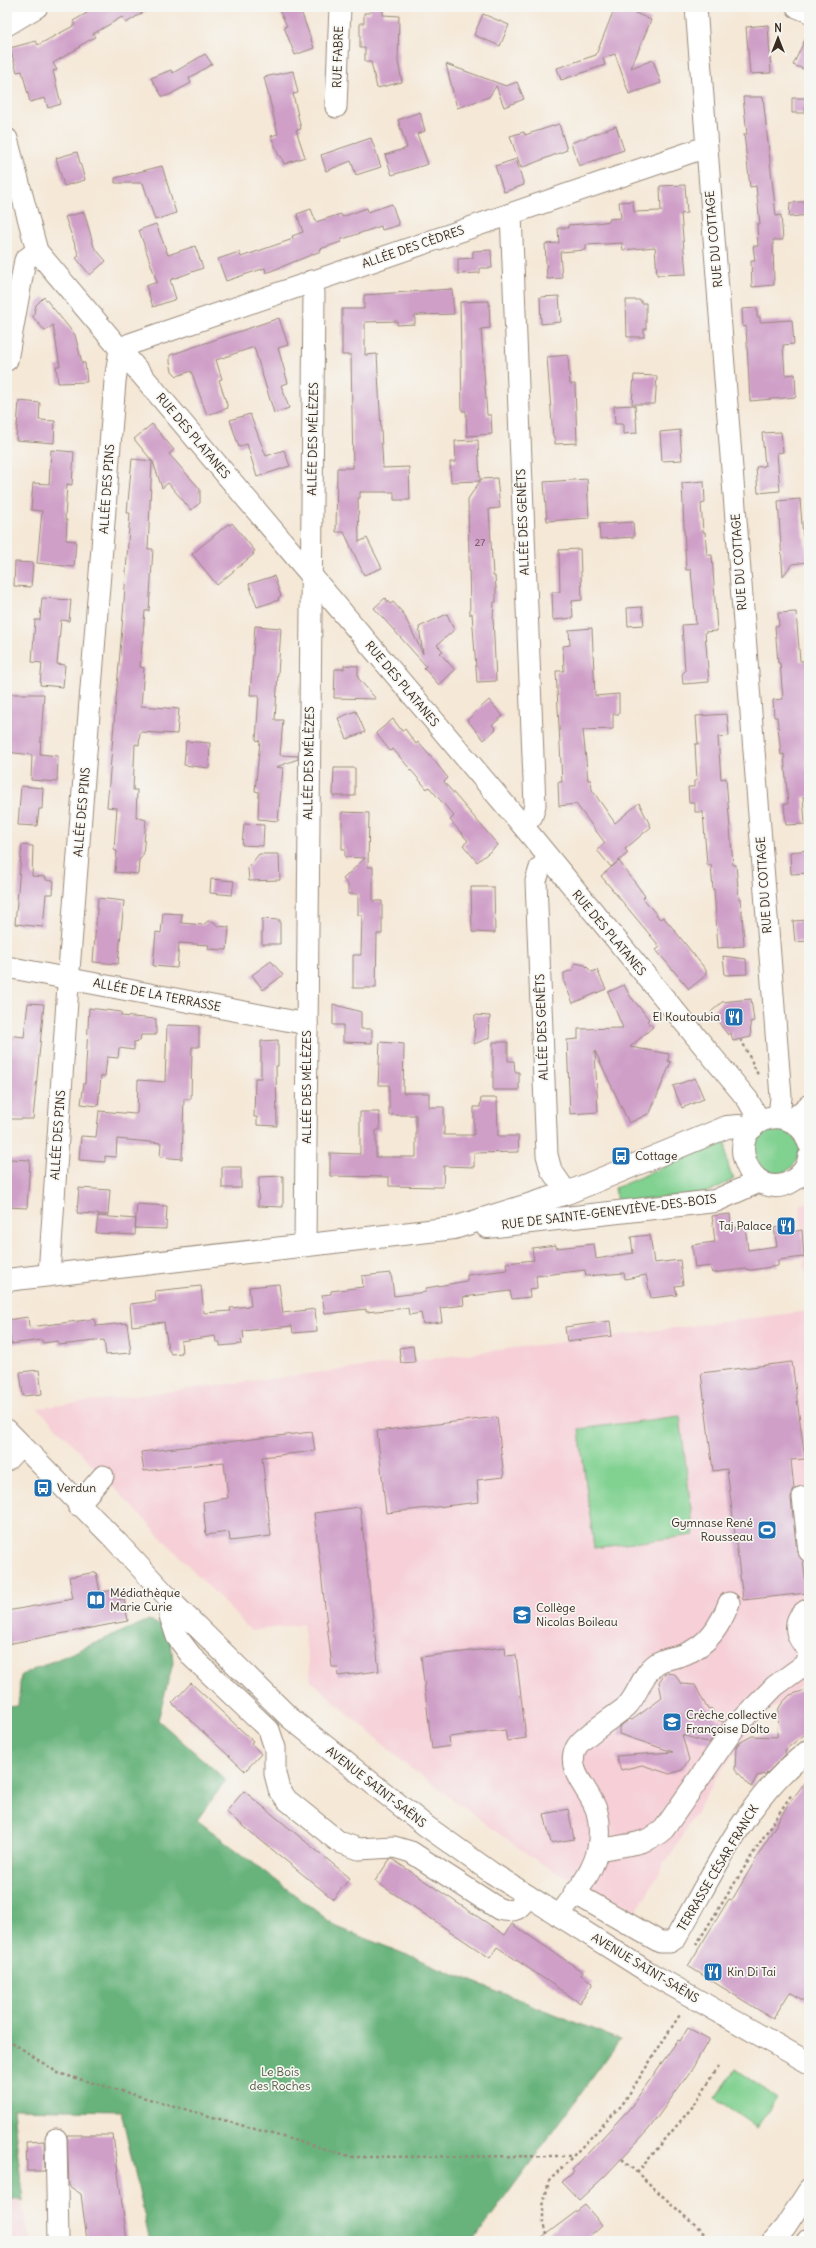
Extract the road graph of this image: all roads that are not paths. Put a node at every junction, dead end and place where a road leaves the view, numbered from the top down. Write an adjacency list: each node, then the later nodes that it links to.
1 (37, 7): 6 (street)
2 (340, 7): 7 (street, RUE FABRE)
3 (696, 7): 9 (street, RUE DU COTTAGE)
4 (797, 7): 5 (street)
5 (809, 12)
6 (7, 25)
7 (336, 107)
8 (7, 139): 11 (street)
9 (706, 147): 10 (street, ALLÉE DES CÈDRES); 22 (street, RUE DU COTTAGE)
10 (511, 214): 12 (street, ALLÉE DES CÈDRES); 16 (street, ALLÉE DES GENÊTS)
11 (37, 251): 13 (street, RUE DES PLATANES); 14 (street)
12 (311, 282): 13 (street, ALLÉE DES CÈDRES); 15 (street, ALLÉE DES MÉLÈZES)
13 (120, 349): 15 (street, RUE DES PLATANES); 19 (street, ALLÉE DES PINS)
14 (7, 360)
15 (311, 577): 16 (street, RUE DES PLATANES); 20 (street, ALLÉE DES MÉLÈZES)
16 (523, 826): 17 (street, RUE DES PLATANES)
17 (549, 859): 22 (street, RUE DES PLATANES); 24 (street, ALLÉE DES GENÊTS)
18 (7, 967): 19 (street, ALLÉE DE LA TERRASSE)
19 (68, 979): 20 (street, ALLÉE DE LA TERRASSE); 27 (street, ALLÉE DES PINS)
20 (307, 1024): 26 (street, ALLÉE DES MÉLÈZES)
21 (809, 1105): 22 (street)
22 (795, 1145): 23 (main road); 23 (main road); 24 (main road)
23 (760, 1182): 25 (main road, RUE DE SAINTE-GENEVIÈVE-DES-BOIS)
24 (567, 1193): 25 (main road)
25 (454, 1228): 26 (main road)
26 (305, 1245): 27 (main road)
27 (49, 1275): 28 (main road)
28 (7, 1280)
29 (14, 1438): 30 (street); 33 (street, AVENUE SAINT-SAËNS)
30 (7, 1460)
31 (103, 1476): 33 (street)
32 (804, 1497): 34 (street)
33 (78, 1505): 35 (street, AVENUE SAINT-SAËNS)
34 (809, 1551)
35 (170, 1599): 43 (street, AVENUE SAINT-SAËNS); 43 (street)
36 (729, 1603): 41 (street)
37 (809, 1609): 38 (street)
38 (809, 1649)
39 (809, 1654): 41 (street)
40 (809, 1750): 42 (street, TERRASSE CÉSAR FRANCK)
41 (598, 1850): 42 (street)
42 (574, 1893): 44 (street)
43 (528, 1896): 44 (street, AVENUE SAINT-SAËNS)
44 (559, 1916): 45 (street, AVENUE SAINT-SAËNS)
45 (809, 2064)
46 (56, 2139): 48 (street)
47 (809, 2190): 49 (street)
48 (58, 2241)
49 (773, 2241)

